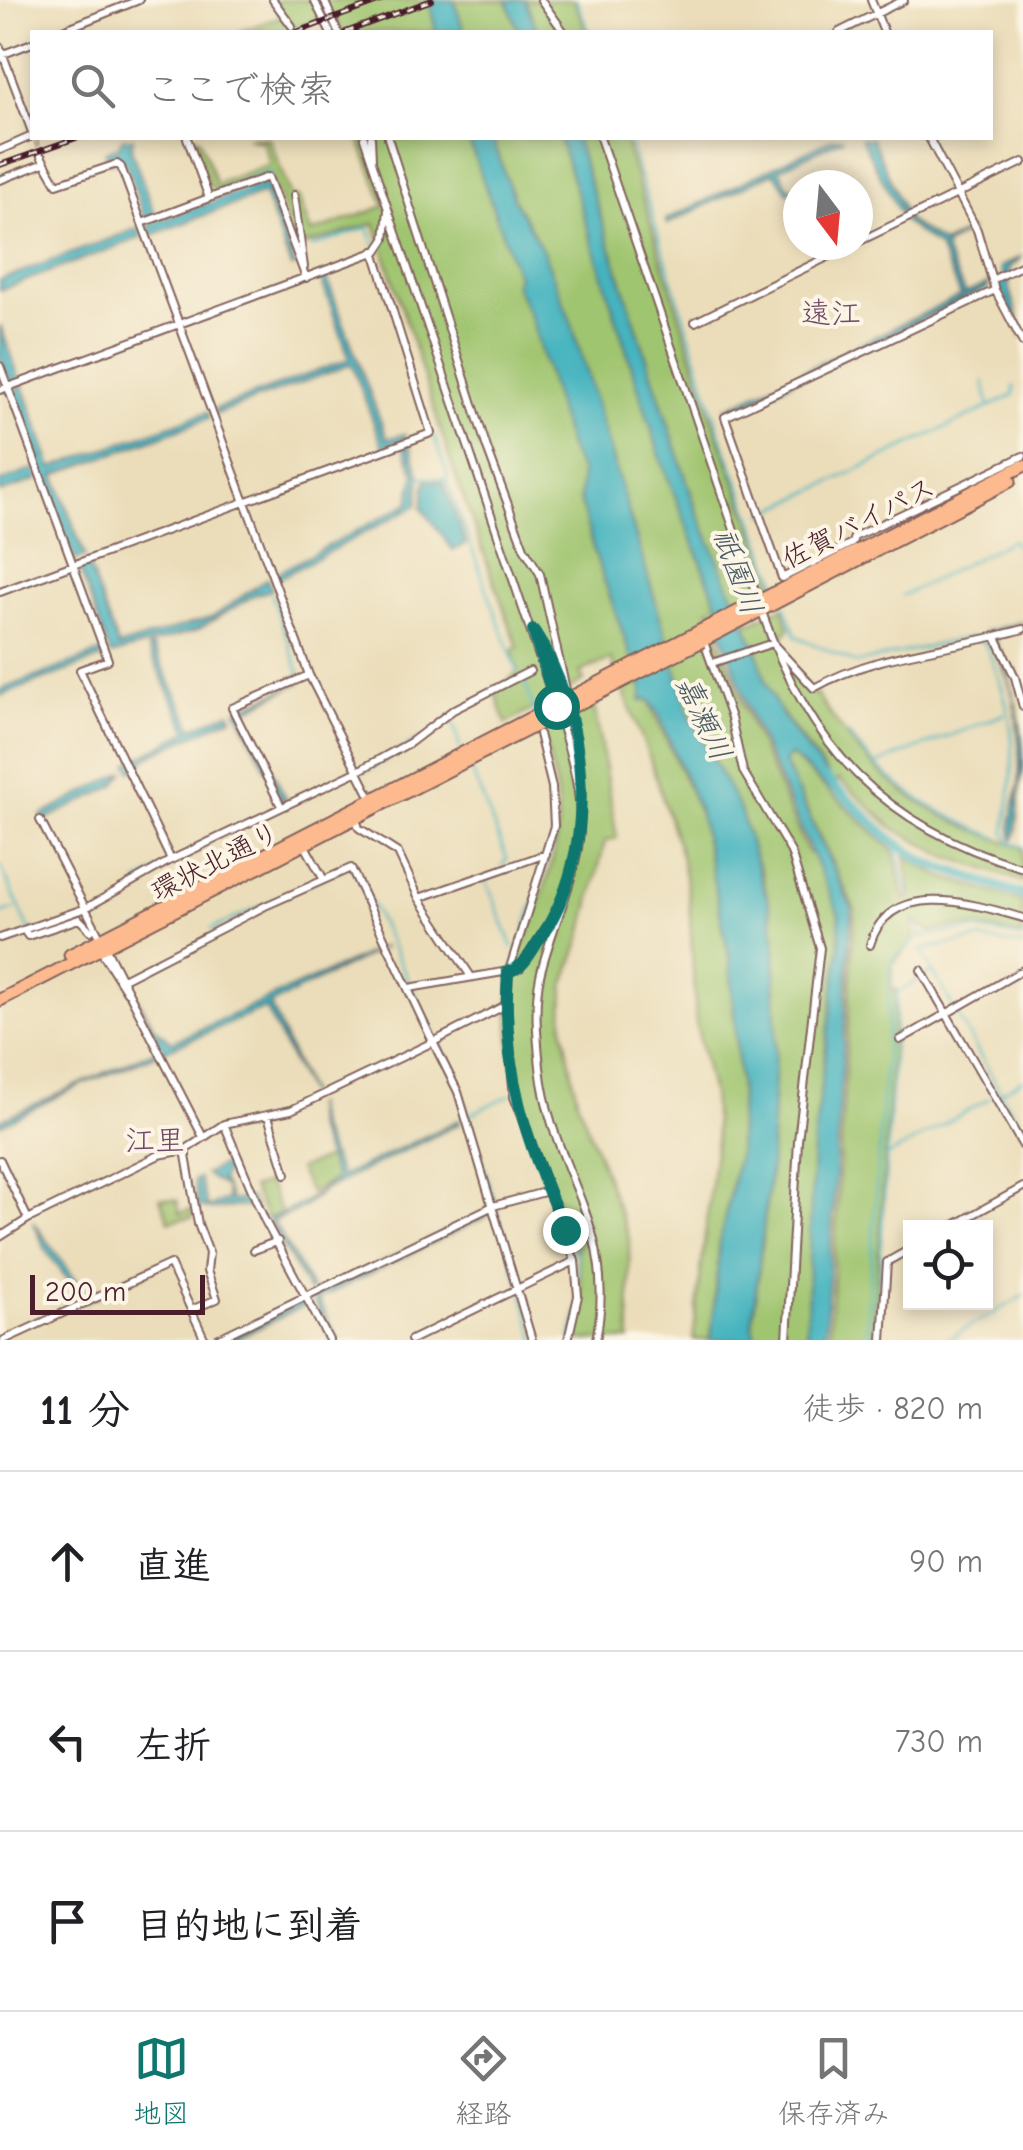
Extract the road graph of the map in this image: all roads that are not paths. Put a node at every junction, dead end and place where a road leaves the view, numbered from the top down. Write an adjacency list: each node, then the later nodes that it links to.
1 (139, 0): 10 (street)
2 (276, 0): 9 (street)
3 (314, 0): 11 (street)
4 (324, 0): 12 (street)
5 (540, 0): 13 (street)
6 (870, 0): 8 (street)
7 (904, 0): 8 (street)
8 (872, 16): 14 (street); 15 (street)
9 (292, 26)
10 (63, 30)
11 (333, 30)
12 (333, 30)
13 (562, 30)
14 (843, 30)
15 (882, 30)
16 (30, 44): 17 (street)
17 (2, 56): 18 (street)
18 (30, 127)
19 (30, 139): 25 (street)
20 (188, 140): 30 (street)
21 (367, 140): 31 (street)
22 (389, 140): 62 (street)
23 (601, 140): 52 (street)
24 (929, 140): 28 (street)
25 (0, 150)
26 (1023, 162): 28 (street)
27 (0, 180): 32 (street)
28 (956, 194): 33 (street); 38 (street)
29 (294, 195): 37 (street)
30 (209, 198): 32 (street); 37 (street)
31 (389, 204): 34 (street); 54 (street)
32 (147, 226): 41 (street)
33 (873, 235)
34 (374, 251): 37 (street); 48 (street)
35 (822, 260): 40 (street)
36 (1023, 265): 38 (street)
37 (306, 278): 41 (street)
38 (992, 280): 39 (street)
39 (995, 290): 42 (street); 45 (street)
40 (695, 322)
41 (178, 324): 44 (street); 48 (street)
42 (1023, 343)
43 (0, 366): 44 (street)
44 (4, 389): 50 (street)
45 (1023, 456)
46 (1023, 466): 49 (highway, 佐賀バイパス)
47 (1023, 475): 49 (highway, 佐賀バイパス)
48 (244, 502): 50 (street); 60 (street)
49 (880, 544): 52 (highway, 佐賀バイパス)
50 (79, 563): 51 (street); 73 (street)
51 (0, 592)
52 (760, 606): 55 (highway, 佐賀バイパス); 57 (street)
53 (1023, 629): 56 (street)
54 (533, 630): 62 (street); 62 (street)
55 (702, 635): 58 (street); 62 (highway, 佐賀バイパス, bridge)
56 (996, 637): 57 (street); 61 (street)
57 (773, 643): 58 (street); 74 (street)
58 (712, 663): 124 (street)
59 (522, 673): 65 (street)
60 (308, 675): 65 (street); 68 (street)
61 (1023, 707)
62 (558, 709): 64 (highway, 佐賀バイパス); 66 (street); 66 (street)
63 (539, 734): 72 (street)
64 (451, 764): 67 (highway, 環状北通り)
65 (358, 771): 67 (street); 68 (street)
66 (578, 791): 78 (street)
67 (373, 802): 69 (highway, 環状北通り); 82 (highway, 環状北通り)
68 (283, 805): 73 (street)
69 (355, 816): 71 (highway, 環状北通り); 76 (street)
70 (40, 820): 77 (street)
71 (304, 843): 75 (street); 82 (highway, 環状北通り)
72 (547, 853): 76 (street); 86 (street)
73 (172, 860): 77 (street)
74 (1023, 868)
75 (323, 877): 88 (street); 89 (street)
76 (420, 898): 87 (street)
77 (87, 910): 80 (street); 82 (street)
78 (559, 912): 86 (street); 123 (street)
79 (1023, 918): 83 (street)
80 (27, 929): 81 (street); 82 (street)
81 (0, 938)
82 (100, 943): 88 (street); 90 (highway, 環状北通り); 91 (street)
83 (870, 945)
84 (921, 970): 93 (street)
85 (1023, 970): 93 (street)
86 (512, 971): 87 (street); 92 (street)
87 (470, 974): 89 (street)
88 (126, 978): 91 (street)
89 (411, 987): 95 (street)
90 (0, 996)
91 (131, 996): 98 (street)
92 (506, 1005): 95 (street); 104 (street)
93 (947, 1013): 94 (street); 99 (street)
94 (900, 1040)
95 (433, 1042): 96 (street); 105 (street)
96 (268, 1116): 97 (street); 102 (street)
97 (224, 1124): 98 (street); 109 (street)
98 (203, 1137): 100 (street)
99 (1023, 1146)
100 (185, 1150): 106 (street); 115 (street)
101 (0, 1160): 106 (street)
102 (286, 1174)
103 (1023, 1187): 107 (street)
104 (548, 1191): 105 (street); 112 (street)
105 (496, 1205): 113 (street); 114 (street)
106 (31, 1217): 108 (street)
107 (964, 1220)
108 (0, 1237)
109 (278, 1242): 110 (street); 114 (street)
110 (254, 1250)
111 (903, 1253): 125 (street)
112 (575, 1261): 113 (street); 122 (street)
113 (518, 1288): 120 (street); 121 (street)
114 (311, 1295): 118 (street); 119 (street)
115 (190, 1310): 116 (street); 117 (street)
116 (4, 1340)
117 (205, 1340)
118 (215, 1340)
119 (330, 1340)
120 (411, 1340)
121 (532, 1340)
122 (568, 1340)
123 (596, 1340)
124 (787, 1340)
125 (882, 1340)

